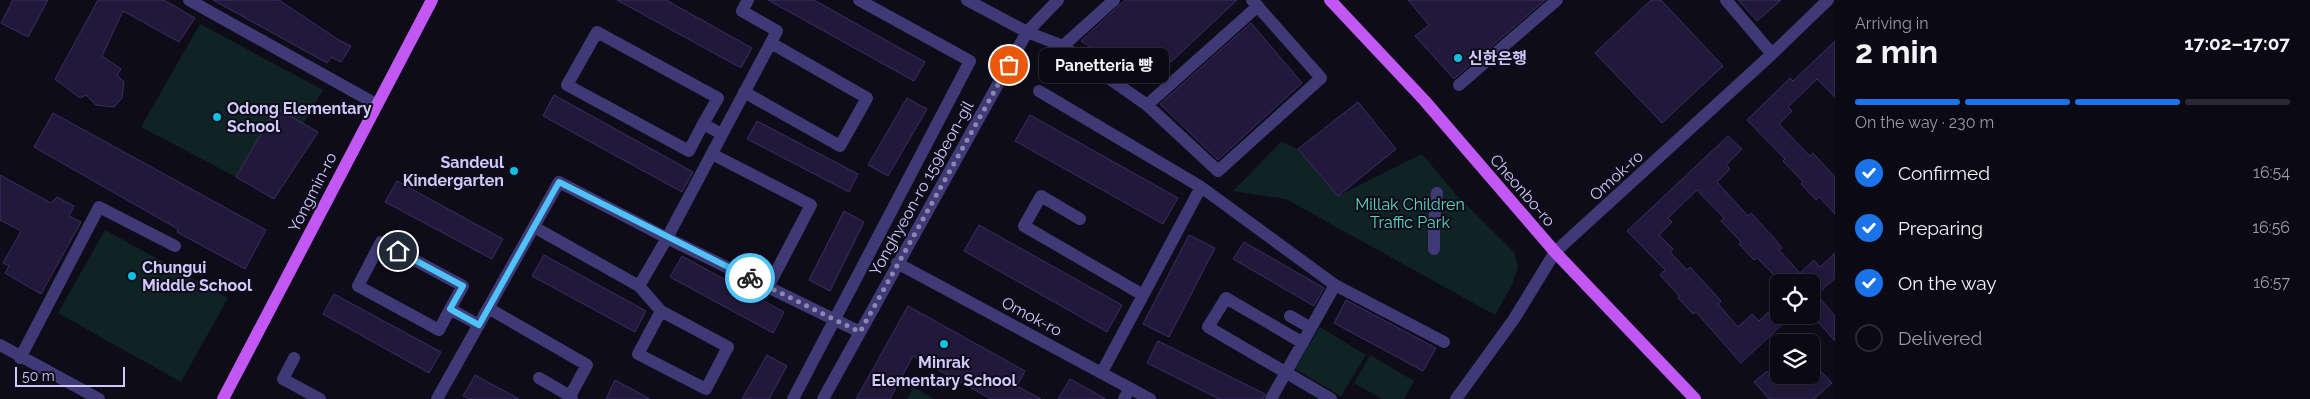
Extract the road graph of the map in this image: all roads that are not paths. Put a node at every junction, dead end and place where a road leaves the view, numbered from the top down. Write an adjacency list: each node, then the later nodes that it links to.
1 (189, 0): 20 (street)
2 (432, 0): 20 (main road, Yongmin-ro)
3 (748, 0): 14 (street)
4 (859, 0): 42 (street)
5 (967, 0): 13 (street)
6 (1058, 0): 13 (street, Yonghyeon-ro 159beon-gil)
7 (1114, 0): 15 (street)
8 (1330, 0): 32 (main road, Cheonbo-ro)
9 (1557, 0): 17 (street)
10 (1726, 0): 16 (street)
11 (1828, 0): 16 (street, Omok-ro)
12 (1255, 3): 21 (street); 21 (street)
13 (1028, 32): 15 (street); 33 (street, Yonghyeon-ro 159beon-gil)
14 (771, 43): 19 (street); 19 (street)
15 (1063, 46): 21 (street)
16 (1772, 54): 32 (street, Omok-ro)
17 (1459, 84)
18 (1039, 91): 25 (street)
19 (744, 92): 23 (street)
20 (376, 104): 57 (main road, Yongmin-ro)
21 (1147, 105)
22 (703, 124): 22 (street); 23 (street)
23 (722, 134): 24 (street)
24 (712, 154): 29 (street); 36 (street)
25 (1201, 187): 34 (street); 37 (street)
26 (1438, 193): 31 (street)
27 (1080, 219): 37 (street)
28 (534, 227): 29 (street); 35 (street); 38 (street)
29 (667, 238): 35 (street); 36 (street)
30 (175, 246): 49 (street)
31 (1434, 249)
32 (1555, 252): 65 (street, Omok-ro); 66 (main road, Cheonbo-ro)
33 (897, 263): 45 (street, Yonghyeon-ro 159beon-gil); 51 (street, Omok-ro)
34 (1335, 285): 44 (street); 46 (street)
35 (639, 286): 40 (street)
36 (768, 287): 42 (street)
37 (1143, 295): 51 (street)
38 (488, 308): 43 (street); 55 (street)
39 (450, 309): 39 (street); 43 (street)
40 (661, 311): 40 (street)
41 (1290, 316): 44 (street)
42 (835, 321): 45 (street); 60 (street)
43 (479, 325): 59 (street)
44 (1311, 328): 47 (street)
45 (860, 332): 61 (street, Yonghyeon-ro 159beon-gil)
46 (1444, 342)
47 (1303, 343): 52 (street); 52 (street)
48 (0, 346): 49 (street)
49 (20, 358): 56 (street)
50 (294, 358): 58 (street)
51 (1102, 372): 54 (street, Omok-ro)
52 (1287, 372): 63 (street); 64 (street)
53 (539, 378): 55 (street)
54 (1126, 393): 62 (street, Omok-ro)
55 (571, 397)
56 (99, 399)
57 (223, 399)
58 (320, 399)
59 (438, 399)
60 (793, 399)
61 (823, 399)
62 (1150, 399)
63 (1271, 399)
64 (1331, 399)
65 (1456, 399)
66 (1695, 399)

